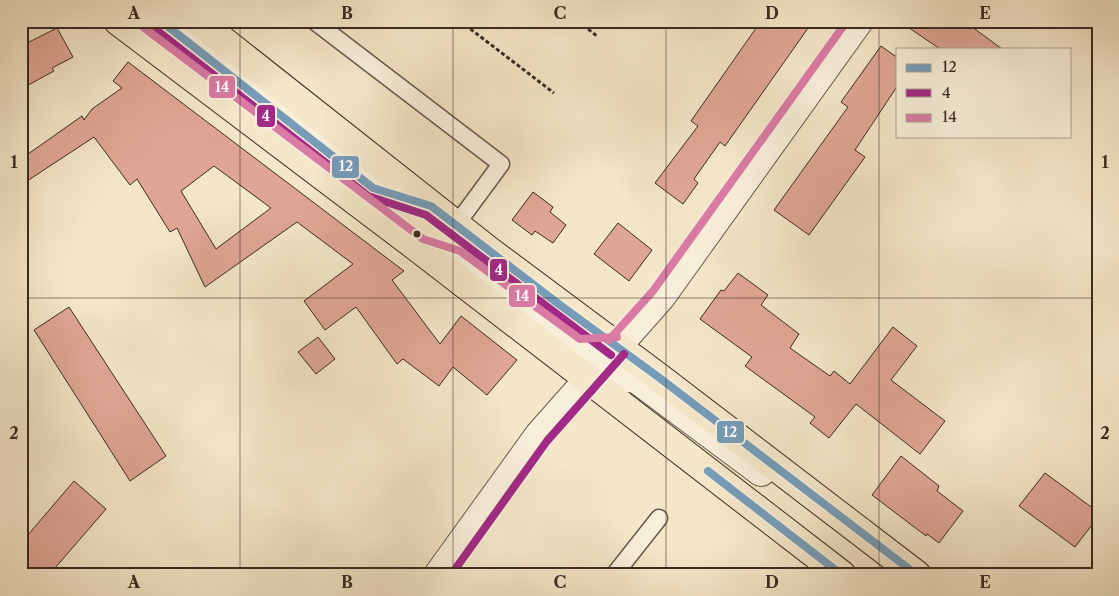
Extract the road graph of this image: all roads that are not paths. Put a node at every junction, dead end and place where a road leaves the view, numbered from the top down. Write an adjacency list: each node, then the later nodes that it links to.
1 (118, 21): 8 (main road)
2 (161, 21): 6 (street)
3 (198, 21): 6 (main road)
4 (314, 21): 7 (lane)
5 (859, 21): 9 (street)
6 (431, 206): 7 (main road)
7 (456, 225): 9 (main road)
8 (418, 248): 9 (street); 10 (main road)
9 (617, 347): 10 (street); 13 (main road)
10 (588, 379): 12 (street); 13 (street); 15 (main road)
11 (659, 518): 14 (lane)
12 (446, 572)
13 (915, 573)
14 (614, 575)
15 (842, 575)

